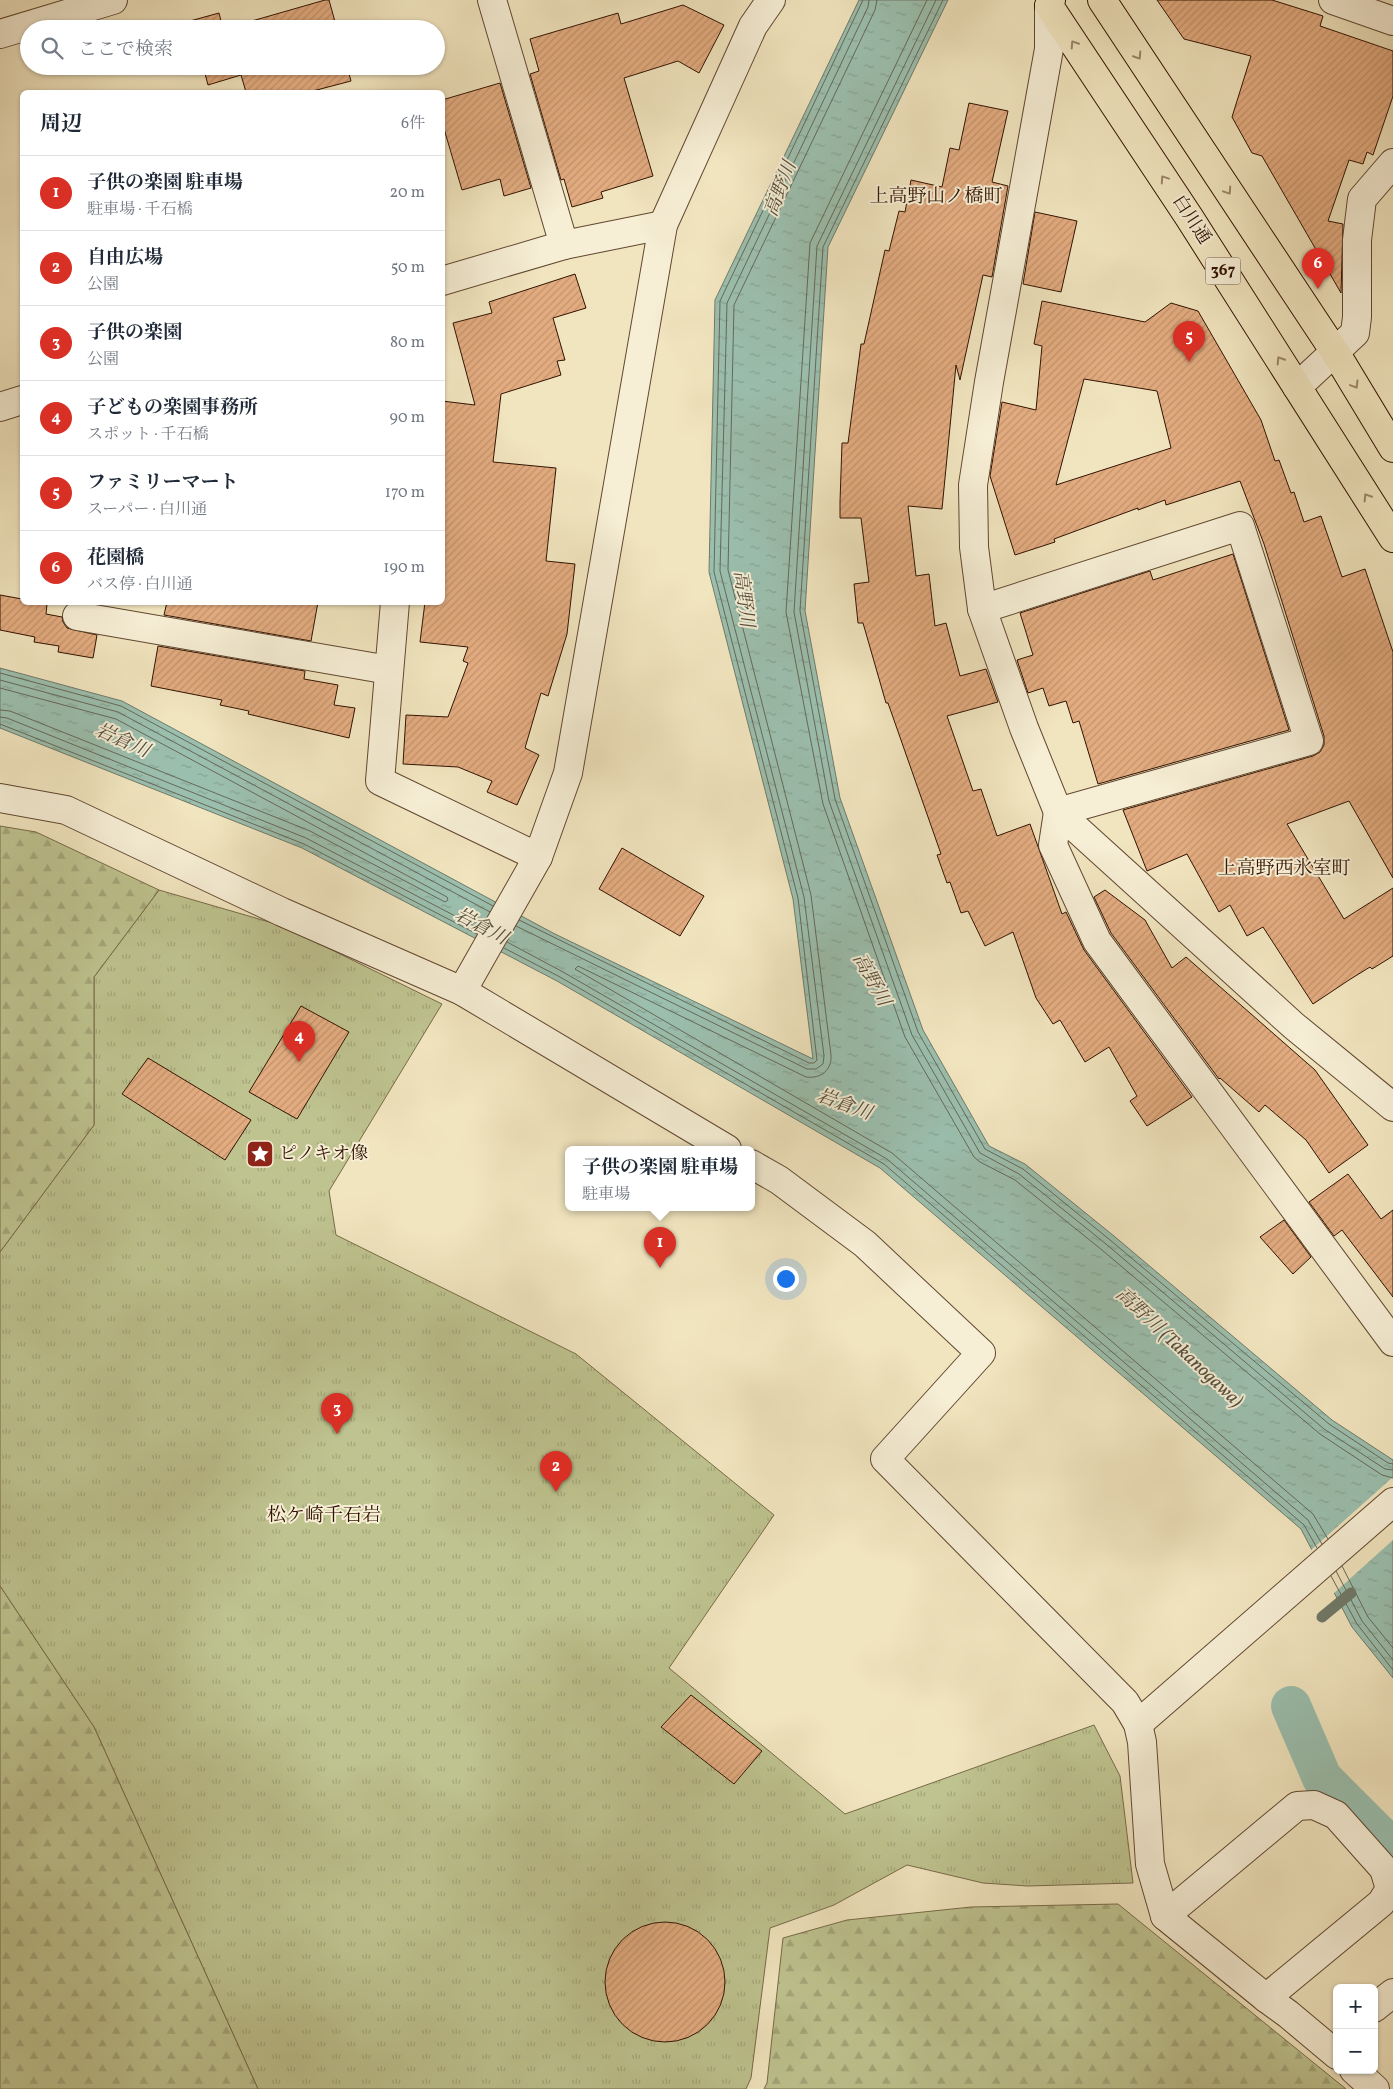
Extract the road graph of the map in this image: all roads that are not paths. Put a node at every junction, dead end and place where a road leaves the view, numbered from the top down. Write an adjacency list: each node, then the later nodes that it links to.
1 (113, 0): 7 (street)
2 (492, 0): 13 (street)
3 (772, 0): 12 (street)
4 (1102, 0): 15 (highway, one-way to 15)
5 (1333, 0): 8 (street)
6 (1050, 3): 16 (highway, 白川通 / 367, one-way to 6); 22 (street)
7 (47, 20)
8 (1393, 21)
9 (20, 28): 10 (street)
10 (0, 34)
11 (1393, 163): 15 (street)
12 (663, 225): 13 (street); 27 (street)
13 (564, 245): 14 (street)
14 (445, 280)
15 (1335, 352): 16 (street); 19 (highway, one-way to 19)
16 (1297, 387): 20 (highway, 白川通 / 367, one-way to 16)
17 (20, 401): 18 (street)
18 (0, 407)
19 (1393, 448)
20 (1393, 538)
21 (395, 605): 24 (street)
22 (982, 609): 26 (street); 26 (street)
23 (77, 616): 24 (street)
24 (389, 670): 27 (street)
25 (0, 798): 28 (street)
26 (1058, 812): 29 (street); 32 (street)
27 (538, 856): 28 (street)
28 (462, 990): 30 (street)
29 (1393, 1107)
30 (722, 1146)
31 (755, 1166): 34 (street)
32 (1393, 1342)
33 (1393, 1502): 34 (street)
34 (1138, 1724): 35 (street)
35 (1165, 1916): 37 (street); 37 (street)
36 (1393, 1993): 38 (street)
37 (1266, 1998): 39 (street)
38 (1378, 2005)
39 (1333, 2046)
40 (1358, 2074): 41 (street)
41 (1375, 2089)

